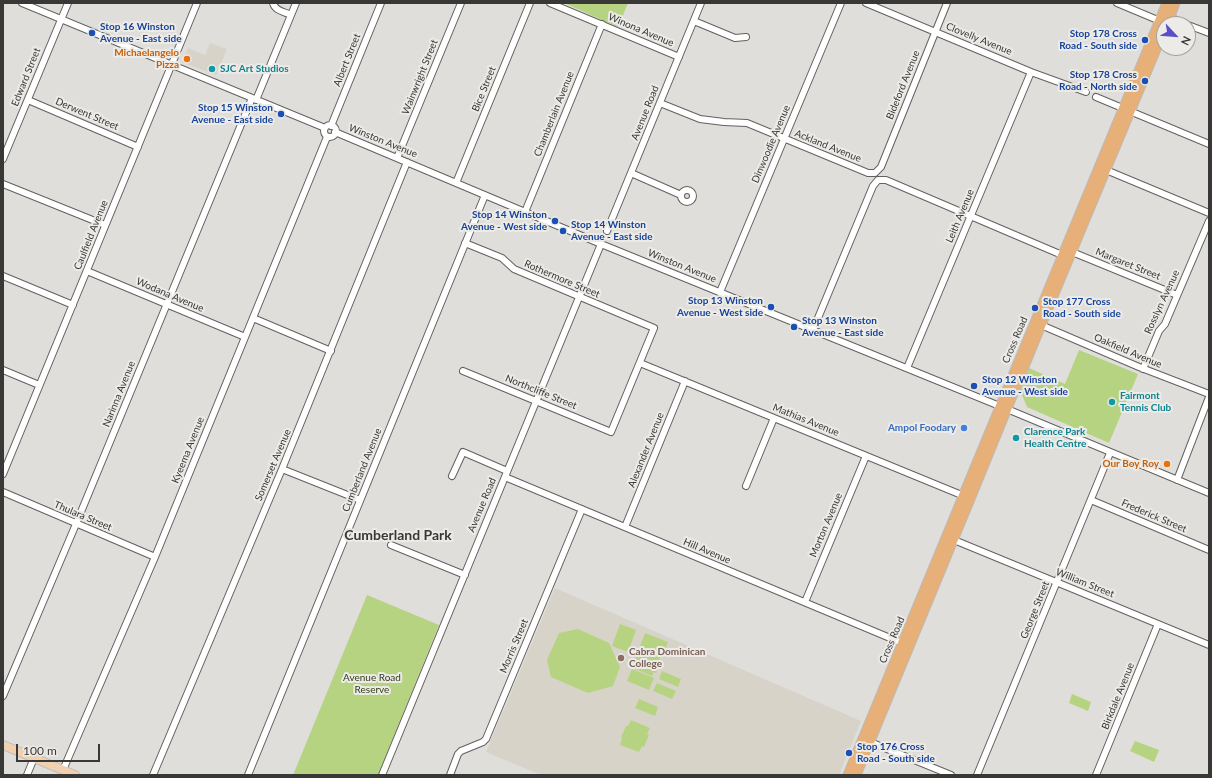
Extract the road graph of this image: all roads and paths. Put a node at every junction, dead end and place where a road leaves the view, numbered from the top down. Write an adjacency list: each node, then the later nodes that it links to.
1 (22, 3): 21 (street)
2 (68, 3): 21 (street, Edward Street)
3 (197, 3): 31 (street, Caulfield Avenue)
4 (273, 3): 17 (street)
5 (296, 3): 17 (street, Narinna Avenue)
6 (382, 3): 39 (street, Albert Street)
7 (461, 3): 46 (street, Wainwright Street)
8 (530, 3): 52 (street, Bice Street)
9 (550, 3): 23 (street, Winona Avenue)
10 (701, 3): 22 (street, Avenue Road)
11 (841, 3): 43 (street, Dinwoodie Avenue)
12 (866, 3): 25 (street, Clovelly Avenue)
13 (947, 3): 25 (street, Bideford Avenue)
14 (1117, 3): 20 (street)
15 (1167, 3): 18 (highway, Cross Road)
16 (1175, 3): 19 (highway, Cross Road)
17 (291, 15): 35 (street, Narinna Avenue)
18 (1166, 16)
19 (1168, 16)
20 (1156, 18)
21 (61, 19): 31 (street); 36 (street, Edward Street)
22 (694, 21): 27 (street); 30 (street, Avenue Road)
23 (602, 24): 30 (street, Winona Avenue); 56 (street, Chamberlain Avenue)
24 (1196, 28): 26 (street)
25 (936, 32): 32 (street, Clovelly Avenue); 51 (street, Bideford Avenue)
26 (1209, 33)
27 (746, 37)
28 (1156, 42): 38 (highway, Cross Road)
29 (1156, 47): 38 (highway, Cross Road)
30 (679, 56): 37 (street, Avenue Road)
31 (172, 65): 35 (street); 45 (street, Caulfield Avenue)
32 (1031, 72): 33 (street, Clovelly Avenue); 58 (street, Leith Avenue)
33 (1086, 92)
34 (1096, 97): 38 (street)
35 (254, 99): 40 (street); 72 (street, Narinna Avenue)
36 (28, 100): 45 (street, Derwent Street); 47 (street, Edward Street)
37 (660, 103): 43 (street, Ackland Avenue); 50 (street, Avenue Road)
38 (1127, 110): 44 (street); 49 (highway, Cross Road)
39 (331, 126): 40 (street); 41 (street)
40 (325, 128): 42 (street)
41 (335, 132): 42 (street); 46 (street, Winston Avenue)
42 (327, 137): 74 (street, Kyeema Avenue)
43 (784, 139): 51 (street, Ackland Avenue); 69 (street, Dinwoodie Avenue)
44 (1209, 144)
45 (138, 147): 60 (street, Caulfield Avenue)
46 (398, 158): 48 (street, Winston Avenue)
47 (3, 159)
48 (407, 162): 52 (street, Winston Avenue); 78 (street, Somerset Avenue)
49 (1103, 168): 57 (street); 63 (highway, Cross Road); 65 (highway, Cross Road)
50 (631, 173): 55 (street); 61 (street, Avenue Road)
51 (875, 173)
52 (456, 182): 54 (street, Winston Avenue)
53 (3, 184): 60 (street)
54 (485, 195): 56 (street, Winston Avenue); 62 (street, Cumberland Avenue)
55 (681, 195)
56 (525, 212): 64 (street, Winston Avenue)
57 (1209, 213)
58 (971, 217): 66 (street); 76 (street); 80 (street, Leith Avenue)
59 (1209, 221): 70 (street, Rosslyn Avenue)
60 (105, 225): 67 (street, Caulfield Avenue)
61 (607, 231)
62 (465, 243): 71 (street, Rothermore Street); 103 (street, Cumberland Avenue)
63 (1068, 243): 65 (highway); 66 (highway, Cross Road)
64 (601, 244): 69 (street, Winston Avenue); 71 (street, Avenue Road)
65 (1072, 252): 66 (highway); 70 (street, Margaret Street)
66 (1065, 259): 75 (highway, Cross Road)
67 (87, 271): 72 (street, Wodana Avenue); 73 (street, Caulfield Avenue)
68 (3, 276): 73 (street)
69 (720, 292): 76 (street, Winston Avenue)
70 (1177, 295): 81 (street, Rosslyn Avenue)
71 (580, 297): 79 (street, Rothermore Street); 87 (street, Avenue Road)
72 (167, 304): 77 (street, Wodana Avenue); 106 (street, Narinna Avenue)
73 (73, 305): 85 (street, Caulfield Avenue)
74 (253, 318): 77 (street, Kyeema Avenue); 78 (street)
75 (1038, 324): 81 (street, Oakfield Avenue); 88 (highway, Cross Road)
76 (813, 330): 80 (street, Winston Avenue)
77 (245, 337): 111 (street, Kyeema Avenue)
78 (331, 351): 93 (street, Somerset Avenue)
79 (640, 363): 84 (street, Mathias Avenue); 87 (street, Northcliffe Street)
80 (907, 368): 88 (street, Winston Avenue)
81 (1143, 369): 86 (street, Oakfield Avenue)
82 (3, 370): 85 (street)
83 (463, 371): 87 (street, Northcliffe Street)
84 (685, 381): 89 (street, Mathias Avenue); 107 (street, Alexander Avenue)
85 (40, 385): 92 (street, Caulfield Avenue)
86 (1209, 396): 98 (street)
87 (536, 401): 94 (street, Avenue Road)
88 (1003, 408): 90 (street, Winston Avenue); 102 (highway, Cross Road)
89 (774, 418): 91 (street, Mathias Avenue); 99 (street)
90 (1110, 452): 98 (street, Winston Avenue); 104 (street, George Street)
91 (866, 456): 102 (street, Mathias Avenue); 114 (street, Morton Avenue)
92 (5, 463): 95 (street, Caulfield Avenue)
93 (282, 469): 103 (street); 126 (street, Somerset Avenue)
94 (508, 471): 96 (street); 97 (street, Avenue Road)
95 (3, 474)
96 (452, 476)
97 (505, 477): 105 (street, Hill Avenue); 112 (street, Avenue Road)
98 (1176, 480): 101 (street, Winston Avenue)
99 (746, 486)
100 (3, 492): 106 (street, Thulara Street)
101 (1209, 493)
102 (967, 498): 108 (highway, Cross Road)
103 (360, 500): 127 (street, Cumberland Avenue)
104 (1091, 500): 110 (street, Frederick Street); 113 (street, George Street)
105 (582, 509): 107 (street, Hill Avenue); 129 (street, Morris Street)
106 (76, 524): 111 (street, Thulara Street); 118 (street, Narinna Avenue)
107 (625, 527): 114 (street, Hill Avenue)
108 (950, 538): 113 (street, William Street); 116 (highway, Cross Road)
109 (392, 545): 112 (street)
110 (1209, 550)
111 (154, 557): 122 (street, Kyeema Avenue)
112 (464, 574): 123 (street, Avenue Road)
113 (1057, 582): 115 (street, William Street); 133 (street, George Street)
114 (805, 602): 116 (street, Hill Avenue)
115 (1158, 624): 117 (street, William Street); 134 (street, Birkdale Avenue)
116 (906, 644): 119 (highway, Cross Road)
117 (1209, 645)
118 (3, 696)
119 (867, 740): 130 (highway, Cross Road); 131 (highway, Cross Road); 132 (street)
120 (3, 745): 121 (main road)
121 (34, 758): 122 (main road); 124 (street)
122 (62, 770): 125 (main road)
123 (383, 774): 128 (street)
124 (27, 775)
125 (75, 775)
126 (153, 775)
127 (248, 775)
128 (390, 775)
129 (450, 775)
130 (848, 775)
131 (856, 775)
132 (951, 775)
133 (977, 775)
134 (1096, 775)

